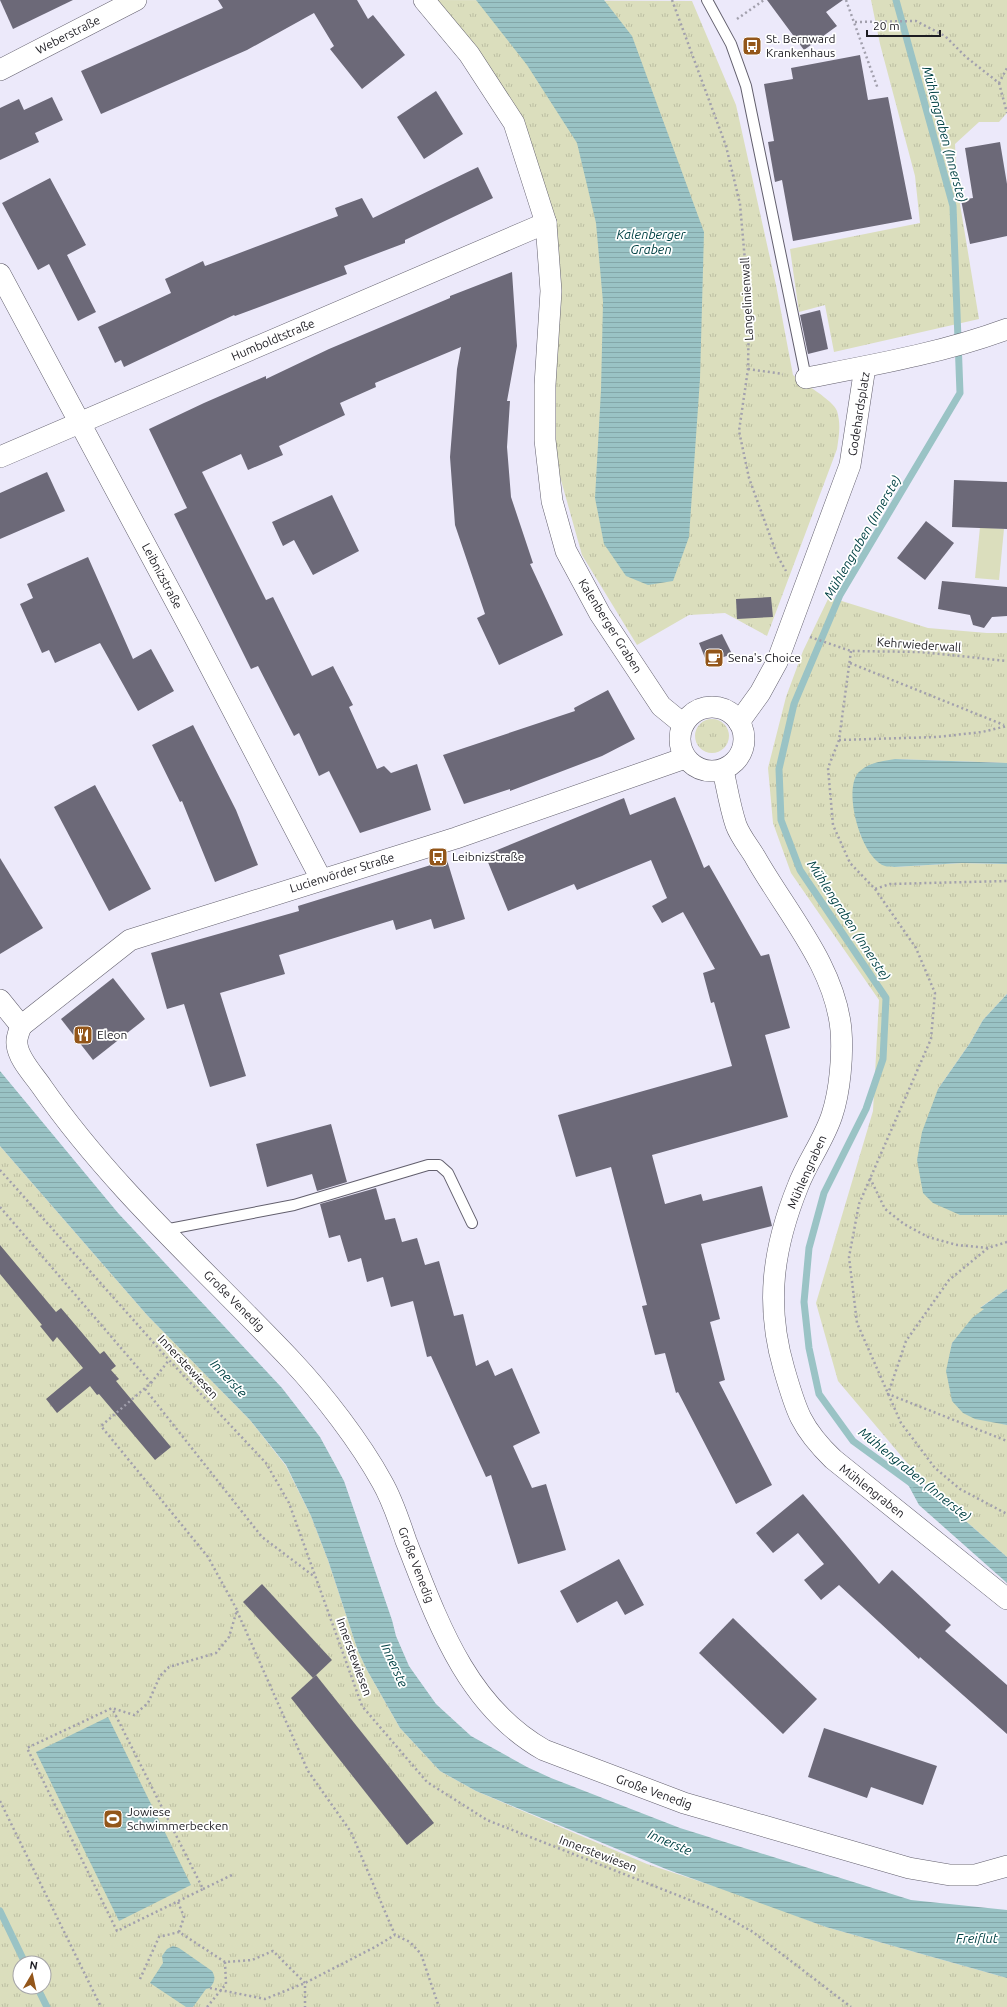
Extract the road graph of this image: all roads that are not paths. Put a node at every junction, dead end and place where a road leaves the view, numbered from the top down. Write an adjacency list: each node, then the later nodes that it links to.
1 (136, 0): 4 (street, Weberstraße)
2 (424, 0): 5 (street, Kalenberger Graben)
3 (707, 0): 9 (lane)
4 (0, 70)
5 (546, 223): 10 (street, Humboldtstraße); 13 (street, Kalenberger Graben)
6 (0, 274): 10 (street, Leibnizstraße)
7 (1001, 331): 8 (street, Godehardsplatz)
8 (865, 367): 9 (street); 12 (street, Godehardsplatz)
9 (806, 378)
10 (80, 422): 11 (street, Humboldtstraße); 16 (street, Leibnizstraße)
11 (0, 457)
12 (739, 722): 13 (street); 15 (street)
13 (683, 724): 14 (street)
14 (685, 758): 15 (street); 16 (street, Lucienvörder Straße)
15 (723, 770): 21 (street, Mühlengraben)
16 (321, 879): 18 (street, Lucienvörder Straße)
17 (0, 1000): 18 (street)
18 (21, 1026): 20 (street, Große Venedig)
19 (472, 1223): 20 (lane)
20 (164, 1230): 22 (street, Große Venedig)
21 (1007, 1599)
22 (1007, 1866)

